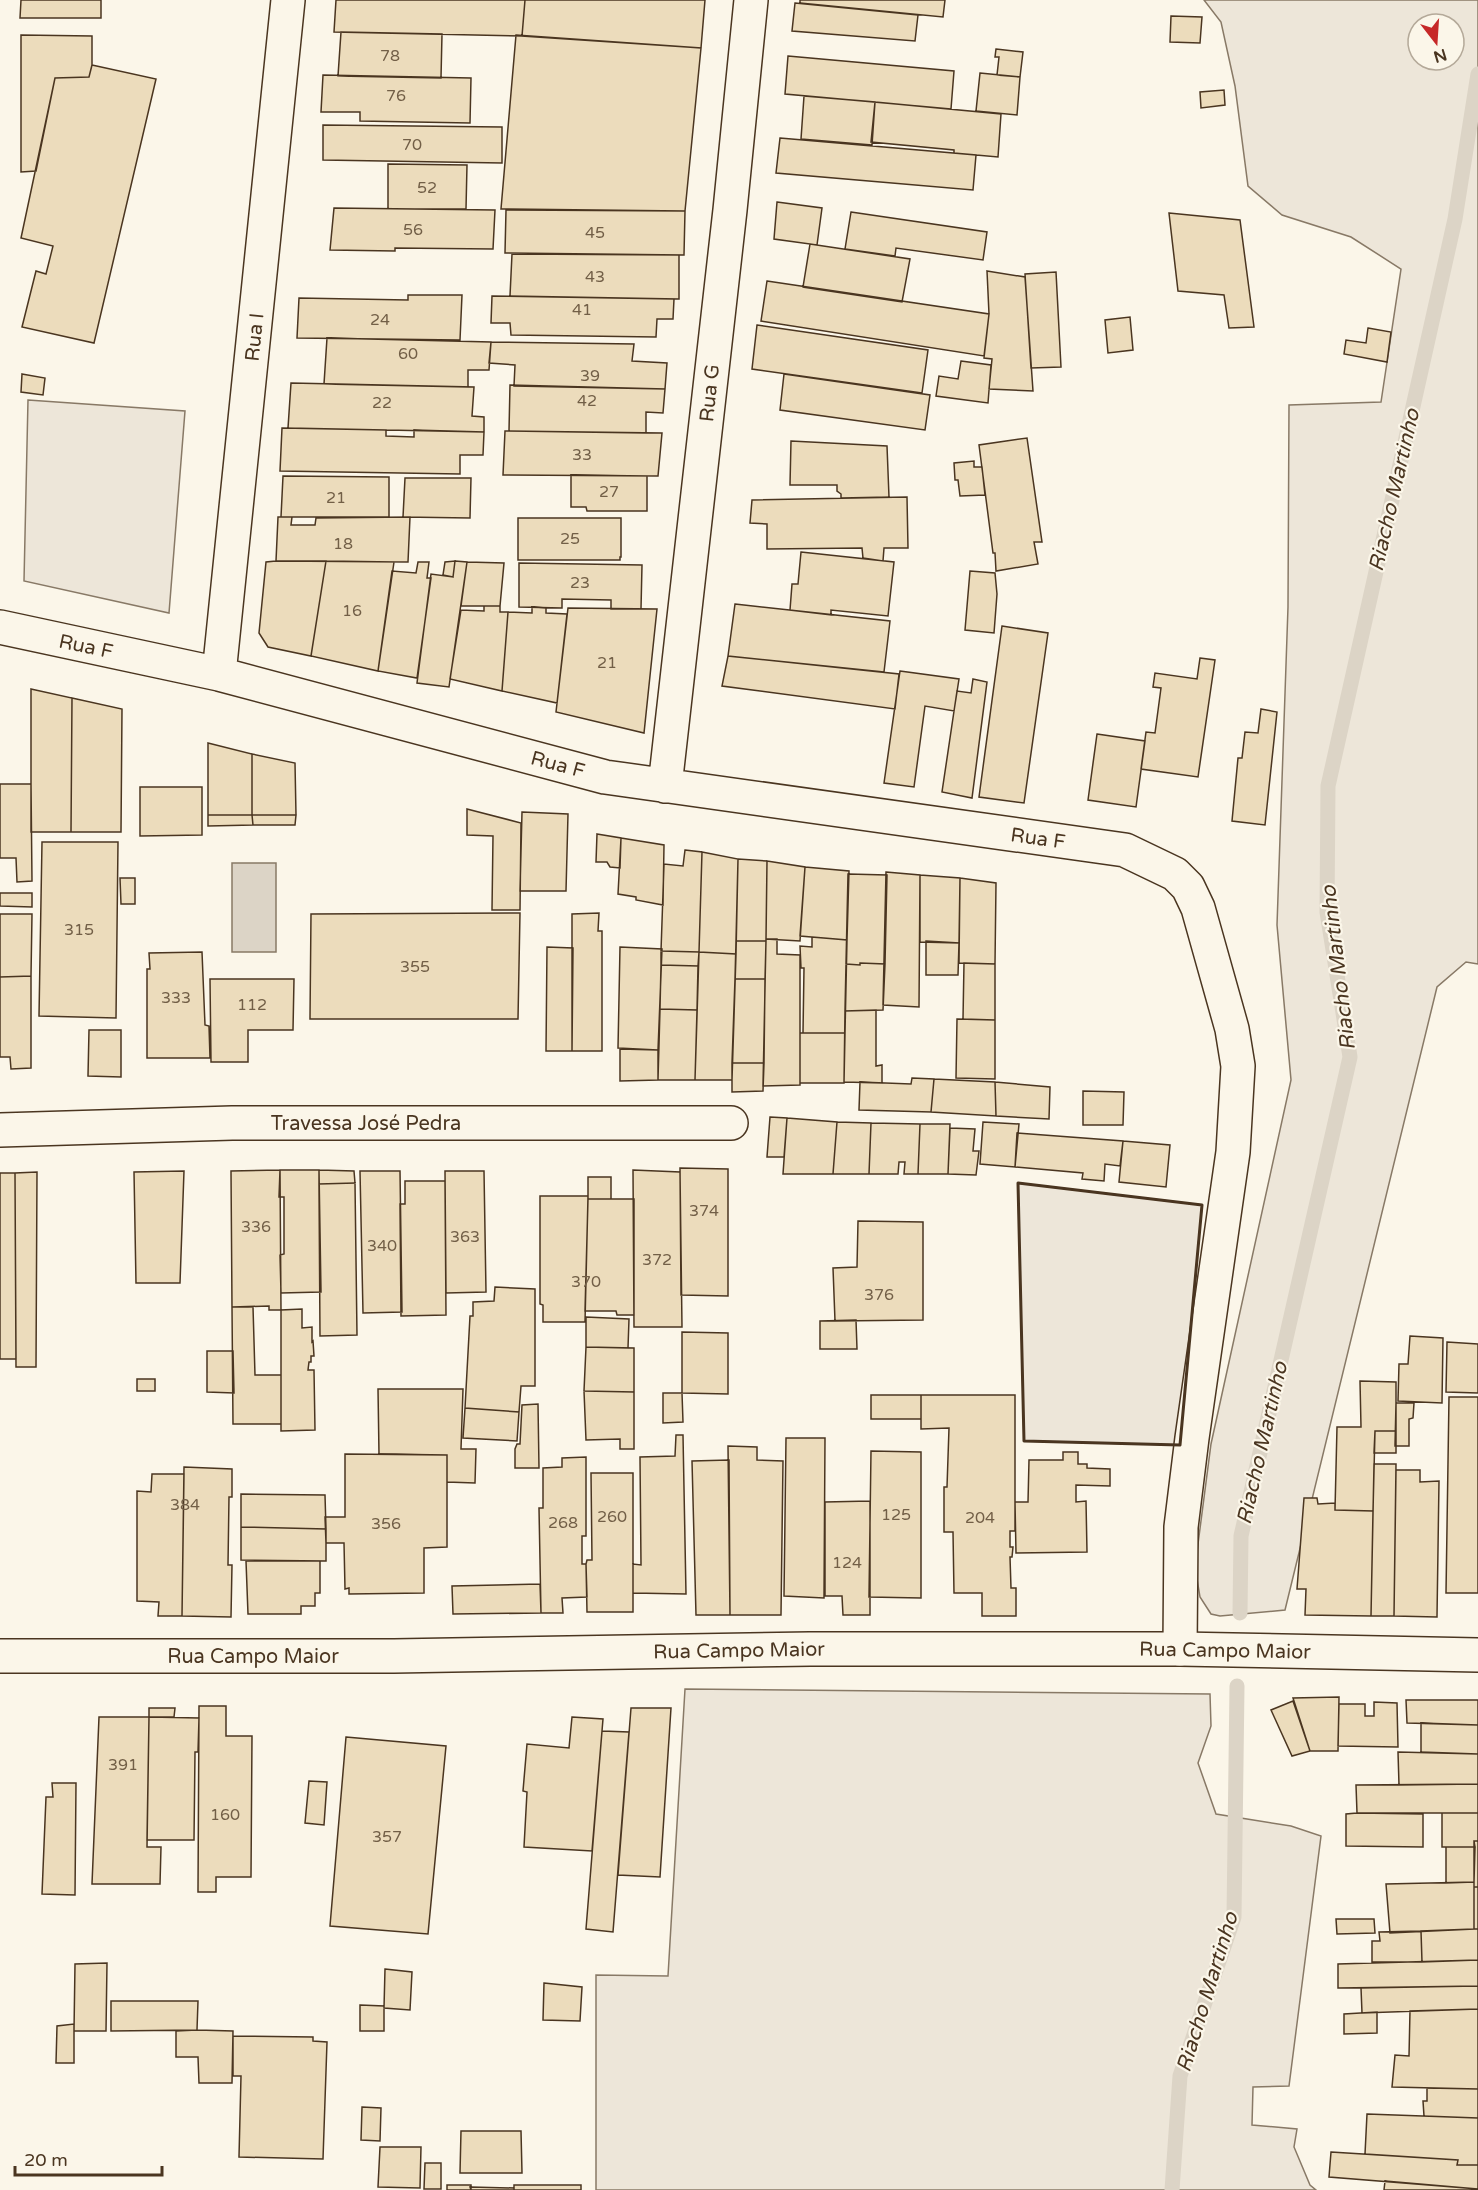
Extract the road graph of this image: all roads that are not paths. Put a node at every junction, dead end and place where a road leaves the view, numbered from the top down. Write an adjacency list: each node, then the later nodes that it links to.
1 (288, 0): 4 (street, Rua I)
2 (751, 0): 5 (street, Rua G)
3 (0, 627): 4 (street, Rua F)
4 (219, 674): 5 (street, Rua F)
5 (665, 786): 8 (street, Rua F)
6 (731, 1123): 7 (street, Travessa José Pedra)
7 (0, 1130)
8 (1180, 1648): 9 (street, Rua Campo Maior); 10 (street, Rua Campo Maior)
9 (1478, 1655)
10 (0, 1656)

